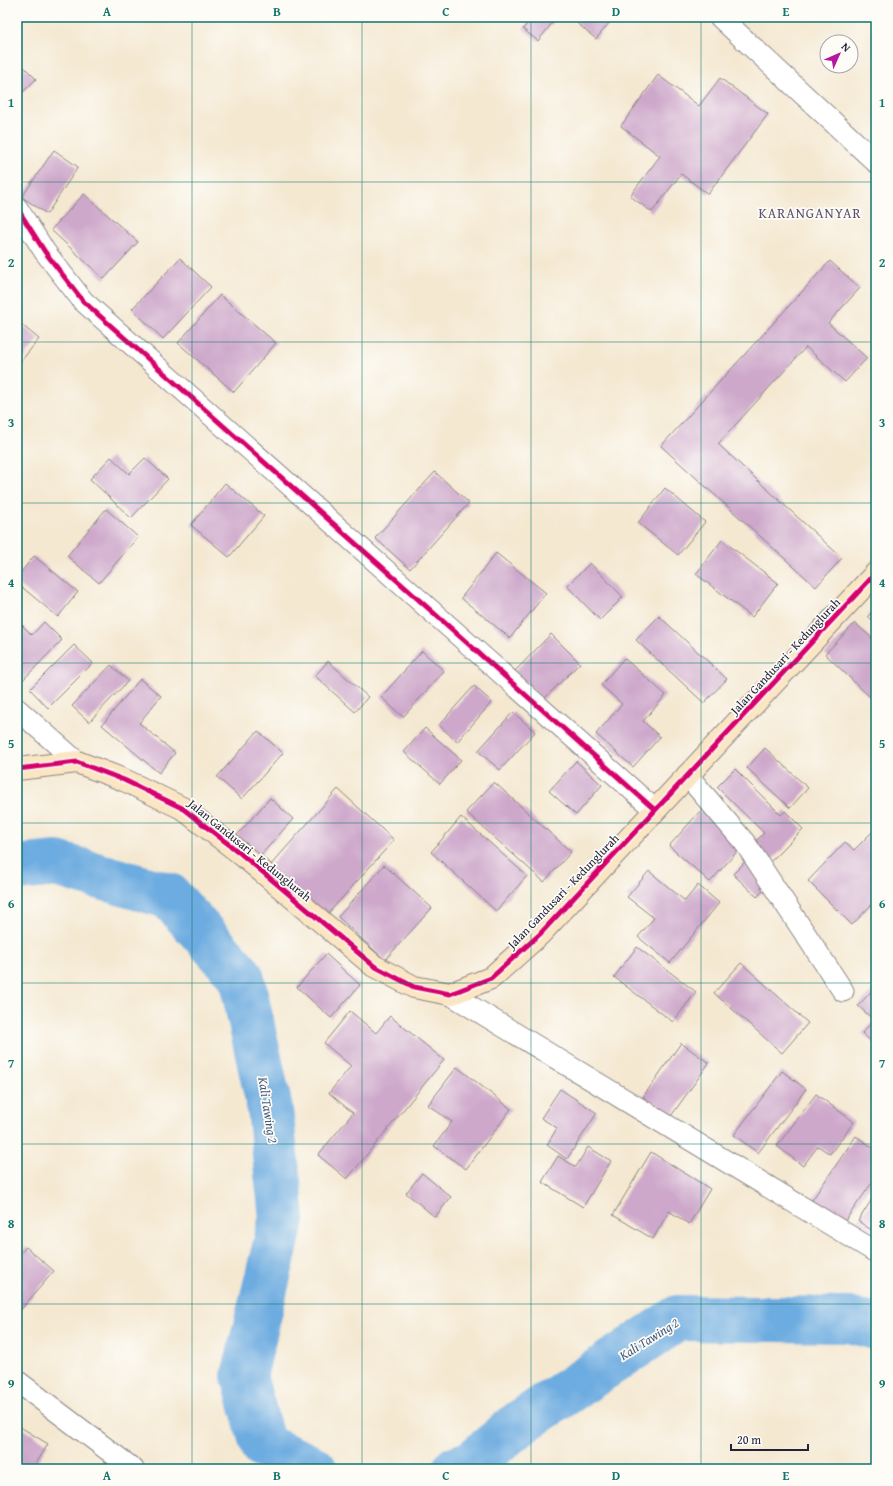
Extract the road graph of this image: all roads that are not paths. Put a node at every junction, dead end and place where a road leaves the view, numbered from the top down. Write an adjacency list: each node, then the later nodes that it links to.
1 (720, 17): 2 (street)
2 (876, 162)
3 (17, 208): 4 (street)
4 (24, 236): 10 (street)
5 (876, 573): 9 (street, Jalan Gandusari - Kedunglurah)
6 (17, 709): 7 (street)
7 (77, 762): 8 (street, Jalan Gandusari - Kedunglurah); 12 (street, Jalan Gandusari - Kedunglurah)
8 (17, 769)
9 (687, 775): 10 (street, Jalan Gandusari - Kedunglurah); 11 (street)
10 (655, 810): 12 (street, Jalan Gandusari - Kedunglurah)
11 (844, 991)
12 (450, 994): 13 (street)
13 (876, 1252)
14 (17, 1381): 15 (street)
15 (133, 1469)

